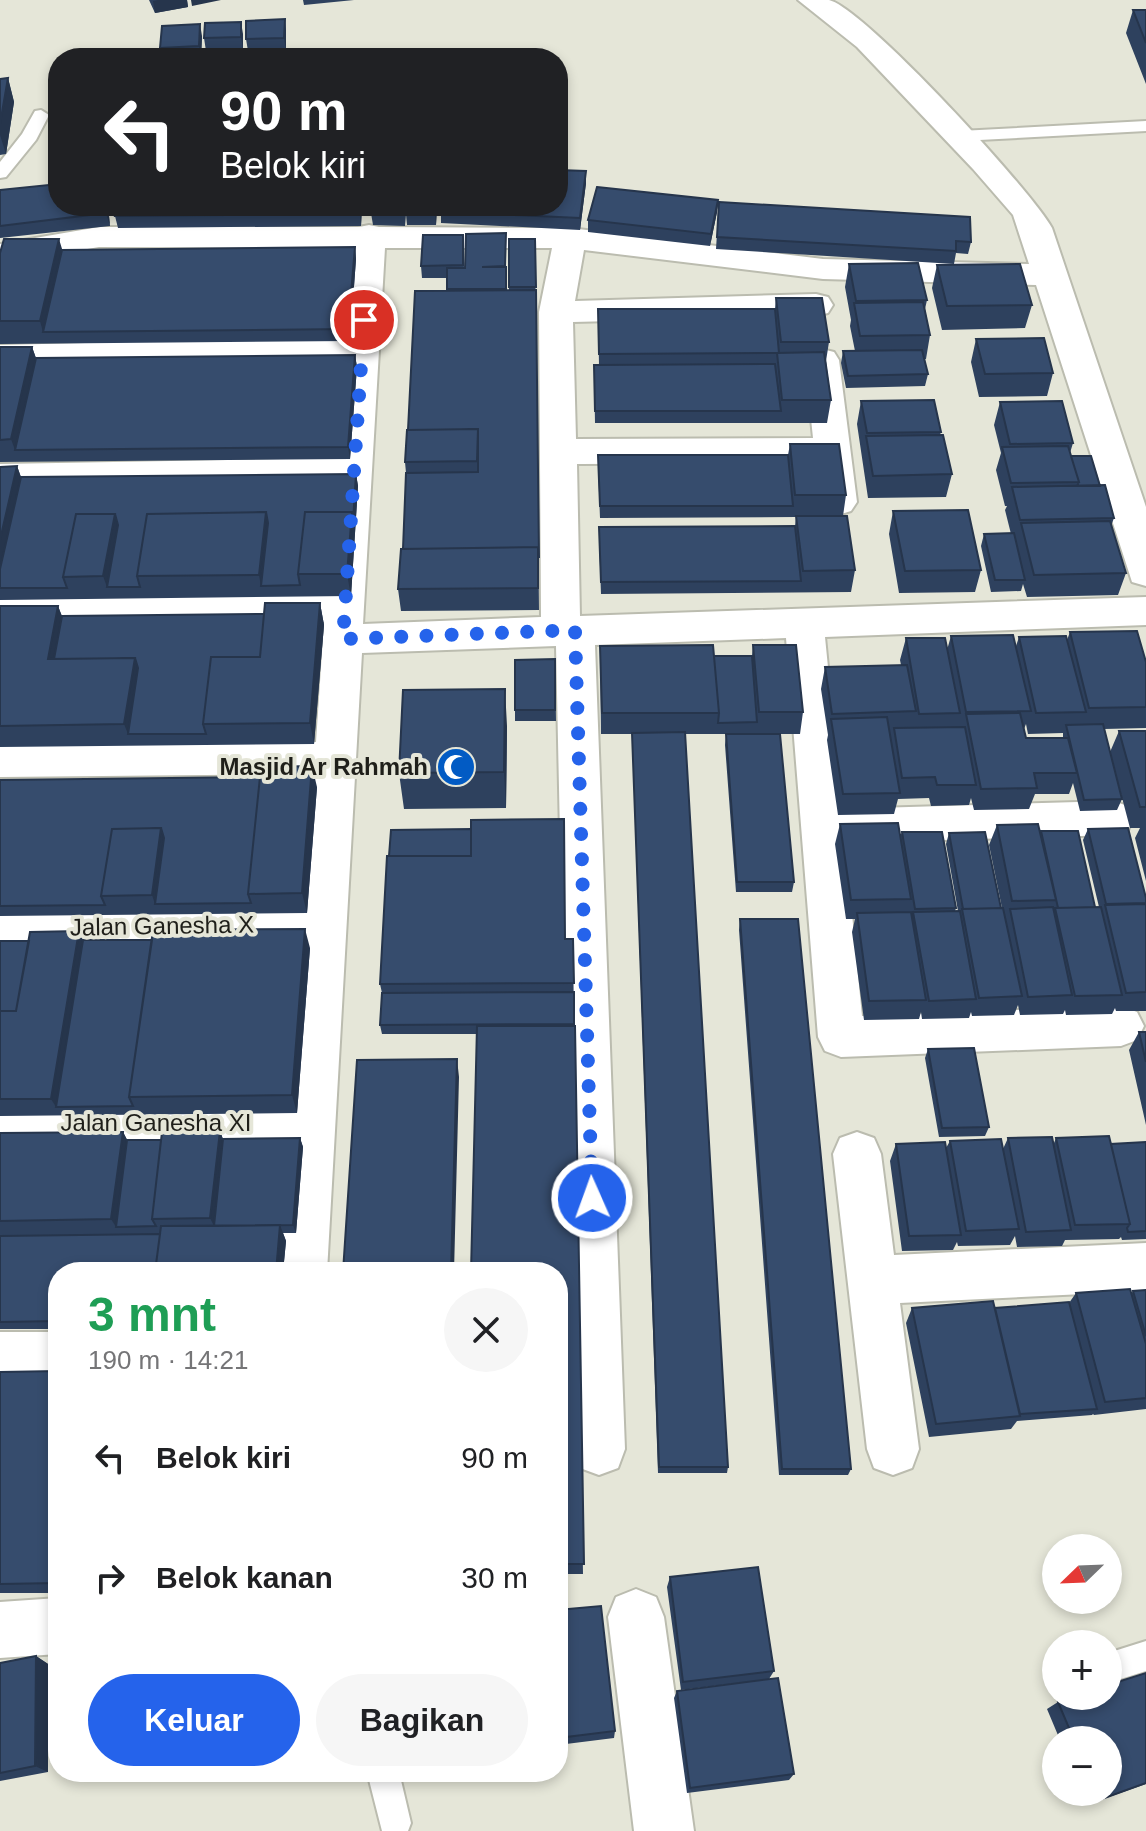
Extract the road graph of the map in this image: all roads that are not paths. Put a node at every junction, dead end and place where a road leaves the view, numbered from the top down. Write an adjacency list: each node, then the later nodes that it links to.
1 (812, 0): 4 (street)
2 (41, 115): 5 (lane)
3 (1146, 126): 4 (lane)
4 (960, 136): 10 (street)
5 (0, 173)
6 (369, 235): 7 (street); 8 (street); 13 (street)
7 (570, 238): 9 (street); 12 (street)
8 (0, 254)
9 (823, 269): 10 (street); 11 (street)
10 (1049, 275): 19 (street)
11 (816, 305): 12 (street); 15 (street)
12 (556, 312): 16 (street)
13 (362, 348): 14 (street); 17 (street)
14 (0, 356)
15 (831, 450): 16 (street); 20 (street)
16 (557, 452): 26 (street)
17 (354, 470): 18 (street); 24 (street)
18 (0, 477)
19 (1138, 516): 21 (street)
20 (842, 528)
21 (1146, 572)
22 (0, 607): 24 (street)
23 (1146, 611): 25 (street)
24 (344, 623): 26 (street); 27 (street)
25 (804, 625): 26 (street); 30 (street)
26 (568, 630): 42 (street)
27 (335, 758): 28 (street); 31 (street)
28 (0, 761)
29 (1113, 818): 30 (street)
30 (820, 827): 33 (street)
31 (324, 924): 32 (street, Jalan Ganesha X); 35 (street)
32 (0, 928)
33 (1121, 1026)
34 (0, 1122): 35 (street, Jalan Ganesha XI)
35 (312, 1123): 37 (street)
36 (857, 1154): 39 (street)
37 (303, 1262)
38 (1146, 1267): 39 (street)
39 (875, 1280): 43 (street)
40 (0, 1357): 41 (street)
41 (48, 1357)
42 (599, 1449)
43 (893, 1449)
44 (636, 1617): 51 (street)
45 (48, 1627): 46 (street)
46 (0, 1630)
47 (1146, 1656): 48 (lane)
48 (1122, 1664)
49 (385, 1782): 50 (lane)
50 (395, 1823)
51 (664, 1831)

